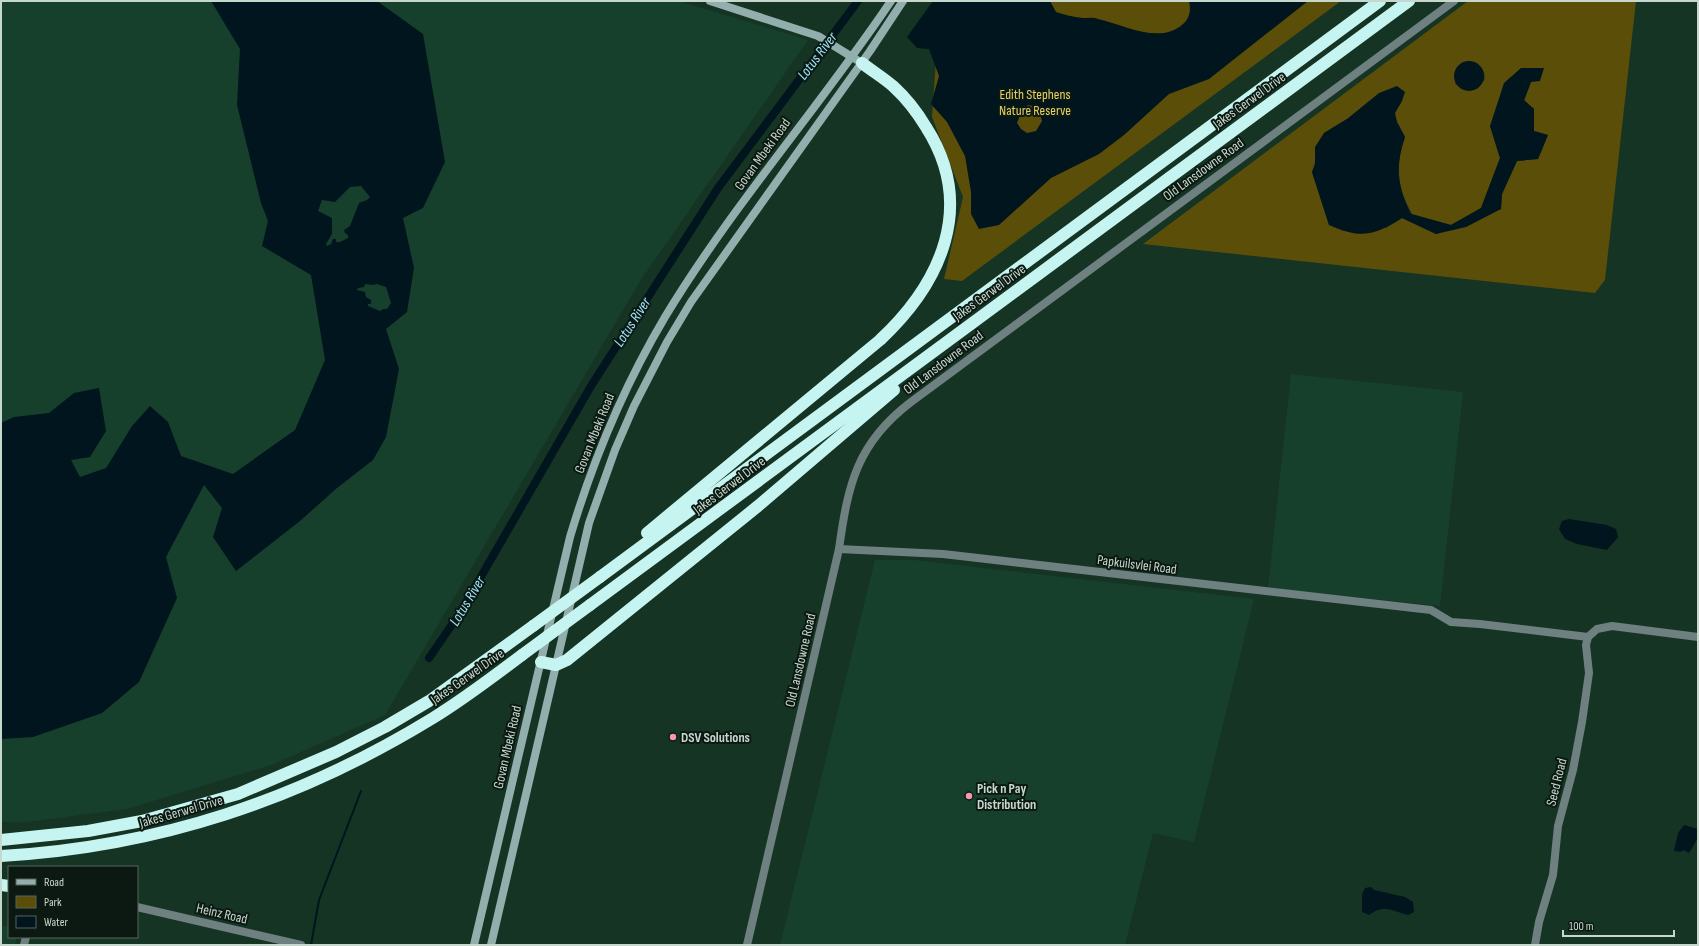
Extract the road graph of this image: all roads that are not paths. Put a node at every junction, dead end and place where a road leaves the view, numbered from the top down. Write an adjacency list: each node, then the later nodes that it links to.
1 (710, 1): 7 (main road)
2 (891, 1): 7 (main road, Govan Mbeki Road)
3 (903, 1): 7 (main road, Govan Mbeki Road)
4 (1380, 1): 10 (highway, Jakes Gerwel Drive)
5 (1409, 1): 8 (highway, Jakes Gerwel Drive)
6 (1454, 1): 9 (street, Old Lansdowne Road)
7 (857, 60): 10 (highway); 13 (main road, Govan Mbeki Road); 14 (main road, Govan Mbeki Road)
8 (972, 323): 14 (highway); 16 (highway, Jakes Gerwel Drive, bridge)
9 (839, 549): 12 (street, Papkuilsvlei Road); 21 (street, Old Lansdowne Road)
10 (604, 574): 15 (highway, Jakes Gerwel Drive, bridge)
11 (1698, 636): 12 (street)
12 (1588, 637): 22 (street, Seed Road)
13 (541, 662): 14 (highway); 19 (main road, Govan Mbeki Road)
14 (556, 666): 20 (main road, Govan Mbeki Road)
15 (1, 840)
16 (1, 856)
17 (138, 907): 18 (street, Heinz Road)
18 (299, 944)
19 (474, 945)
20 (491, 945)
21 (747, 945)
22 (1535, 945)

